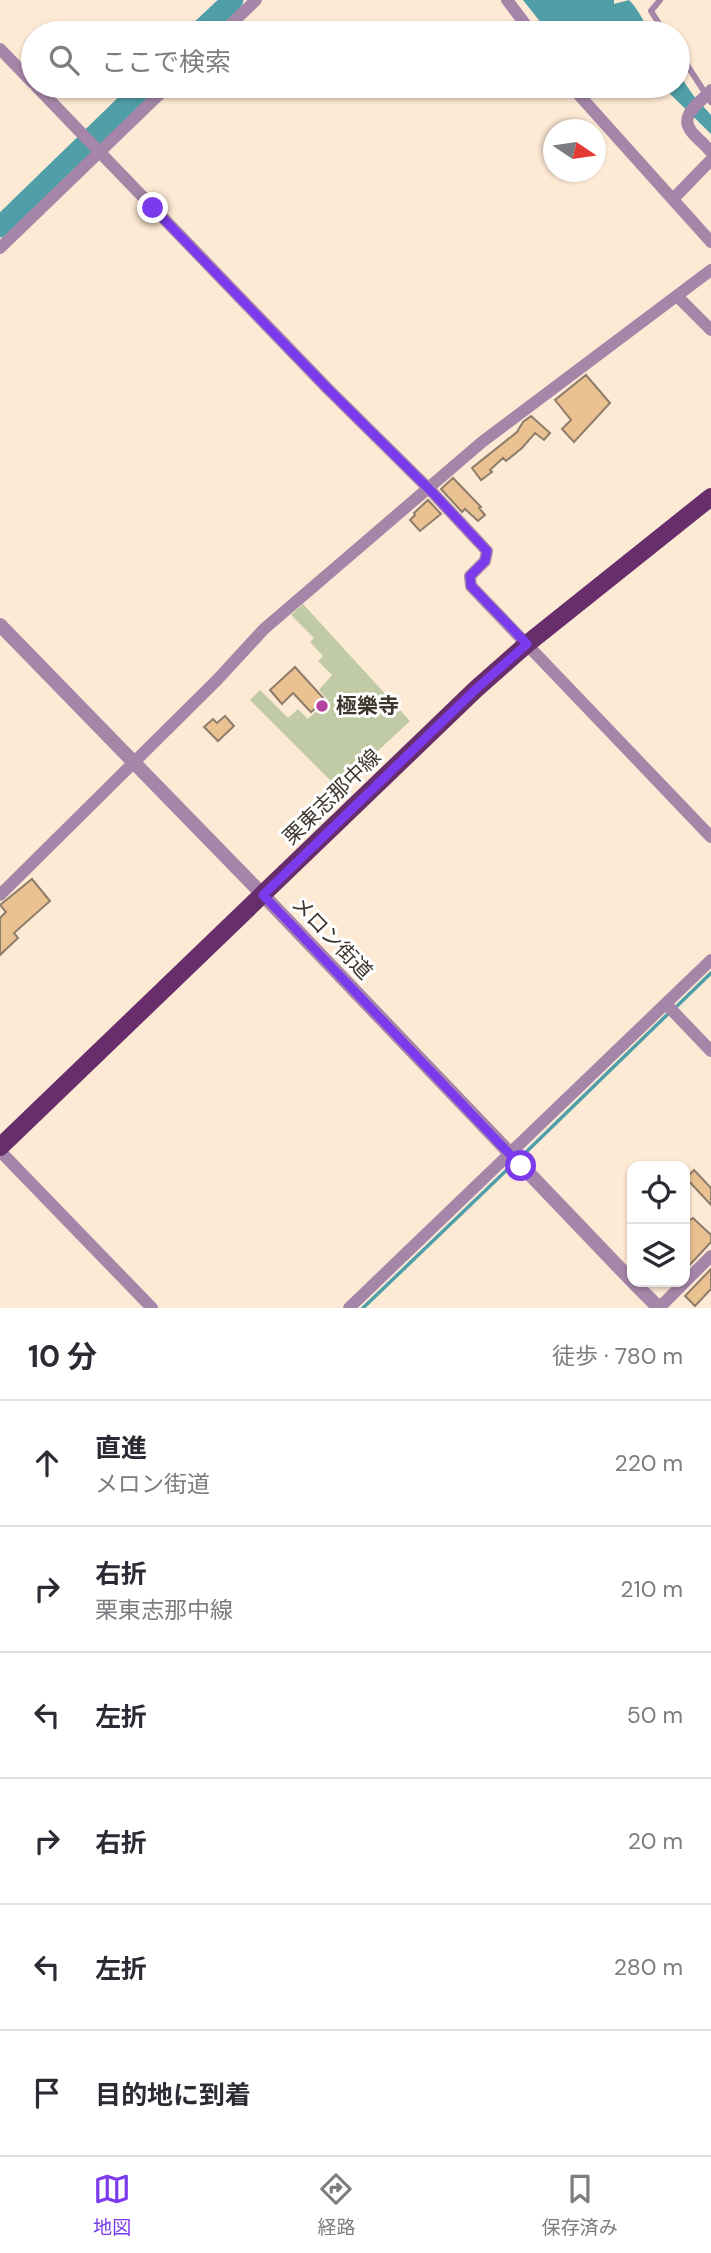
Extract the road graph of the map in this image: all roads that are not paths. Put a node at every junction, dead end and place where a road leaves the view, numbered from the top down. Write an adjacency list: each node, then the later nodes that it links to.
1 (256, 0): 4 (street)
2 (507, 0): 5 (street)
3 (660, 0): 6 (lane)
4 (234, 21)
5 (523, 21)
6 (658, 21)
7 (0, 49): 9 (street)
8 (690, 68): 10 (lane)
9 (21, 70)
10 (709, 96): 15 (street)
11 (48, 98): 14 (street)
12 (156, 98): 14 (street)
13 (581, 98): 17 (street)
14 (100, 152): 19 (street); 23 (street)
15 (711, 152)
16 (711, 160): 17 (street)
17 (674, 198): 18 (street)
18 (711, 242)
19 (0, 248)
20 (711, 270): 21 (street)
21 (677, 296): 22 (street); 23 (street)
22 (711, 330)
23 (426, 489): 26 (street); 27 (street)
24 (711, 497): 26 (main road, 栗東志那中線)
25 (0, 625): 27 (street, メロン街道)
26 (527, 644): 28 (street); 30 (main road, 栗東志那中線)
27 (133, 762): 29 (street); 30 (street, メロン街道)
28 (711, 837)
29 (0, 895)
30 (263, 895): 34 (main road, 栗東志那中線); 35 (street, メロン街道)
31 (711, 960): 32 (street)
32 (672, 1009): 33 (street); 35 (street)
33 (711, 1051)
34 (0, 1149): 39 (street)
35 (514, 1159): 37 (street, メロン街道); 40 (street)
36 (711, 1256): 41 (street)
37 (627, 1275)
38 (639, 1287): 41 (street, メロン街道)
39 (152, 1308)
40 (349, 1308)
41 (659, 1308)

